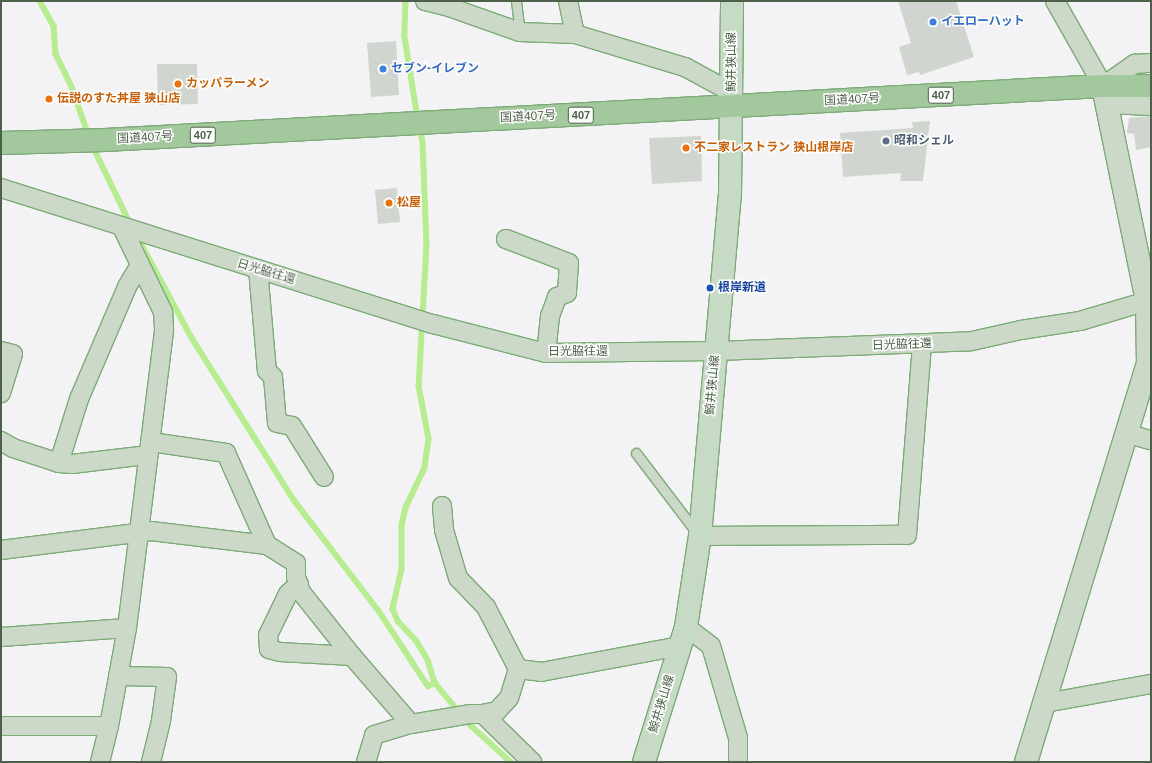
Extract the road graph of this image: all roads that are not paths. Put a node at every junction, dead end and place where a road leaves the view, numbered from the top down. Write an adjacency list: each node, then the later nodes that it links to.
1 (425, 1): 6 (street)
2 (516, 1): 6 (lane)
3 (568, 1): 7 (street)
4 (732, 1): 11 (main road, 鯨井狭山線)
5 (1055, 1): 10 (street)
6 (520, 32): 7 (street)
7 (575, 34): 11 (street)
8 (1151, 62): 10 (street)
9 (1151, 86): 10 (highway, 国道407号 / 407)
10 (1105, 95): 11 (highway, 国道407号 / 407); 12 (street); 21 (street)
11 (732, 99): 13 (highway, 国道407号 / 407); 24 (main road, 鯨井狭山線)
12 (1151, 106)
13 (1, 143)
14 (1, 188): 15 (street, 日光脇往還)
15 (28, 197): 16 (street); 17 (street, 日光脇往還)
16 (1, 203)
17 (123, 228): 19 (street); 20 (street, 日光脇往還)
18 (506, 239): 25 (street)
19 (140, 265): 30 (street); 32 (street)
20 (258, 269): 25 (street, 日光脇往還); 33 (street)
21 (1149, 301): 22 (street, 日光脇往還); 27 (street)
22 (922, 345): 24 (street, 日光脇往還); 36 (street)
23 (1, 351): 26 (street)
24 (716, 351): 25 (street, 日光脇往還); 36 (main road, 鯨井狭山線)
25 (546, 353)
26 (1, 393)
27 (1128, 434): 28 (street); 47 (street)
28 (1151, 440)
29 (1, 441): 32 (street)
30 (149, 449): 32 (street); 35 (street); 37 (street)
31 (636, 453): 36 (lane)
32 (59, 463)
33 (324, 477)
34 (442, 506): 44 (street)
35 (139, 532): 37 (street); 38 (street); 40 (street)
36 (700, 536): 42 (main road, 鯨井狭山線)
37 (267, 544): 39 (street)
38 (1, 550)
39 (299, 584): 43 (street); 43 (street)
40 (127, 628): 41 (street); 45 (street)
41 (1, 637)
42 (683, 637): 44 (street); 56 (main road, 鯨井狭山線); 57 (street)
43 (352, 656): 49 (street)
44 (518, 669): 48 (street)
45 (118, 676): 51 (street); 53 (street)
46 (1151, 684): 47 (street)
47 (1045, 703): 58 (street)
48 (477, 714): 49 (street); 55 (street)
49 (411, 724): 54 (street)
50 (1, 726): 51 (street)
51 (109, 726): 52 (street)
52 (100, 762)
53 (151, 762)
54 (366, 762)
55 (532, 762)
56 (644, 762)
57 (738, 762)
58 (1026, 762)

